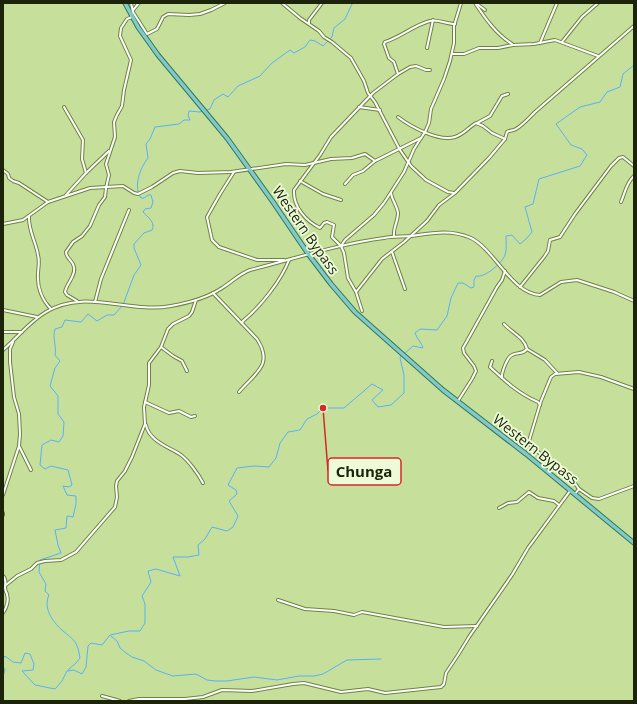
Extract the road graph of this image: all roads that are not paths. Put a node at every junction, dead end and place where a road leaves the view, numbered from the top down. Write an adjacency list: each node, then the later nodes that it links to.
1 (125, 3): 13 (main road)
2 (131, 3): 11 (street)
3 (139, 3): 11 (street)
4 (225, 3): 11 (street)
5 (282, 3): 16 (street)
6 (322, 3): 16 (street)
7 (461, 3): 15 (street)
8 (557, 3): 19 (street)
9 (598, 3): 18 (street)
10 (476, 4): 12 (street); 20 (street)
11 (133, 10)
12 (486, 10)
13 (132, 17): 36 (street); 43 (main road, Western Bypass)
14 (433, 20): 15 (street); 21 (street); 25 (street)
15 (455, 24): 22 (street)
16 (310, 25): 27 (street)
17 (634, 26): 23 (street)
18 (562, 42): 19 (street); 23 (street)
19 (540, 43): 20 (street)
20 (513, 45): 22 (street)
21 (427, 48)
22 (452, 54): 33 (street)
23 (598, 56): 35 (street)
24 (430, 70): 25 (street)
25 (398, 74): 27 (street)
26 (508, 94): 32 (street)
27 (370, 96): 29 (street); 30 (street)
28 (64, 107): 45 (street)
29 (359, 107): 30 (street); 40 (street)
30 (380, 110): 37 (street)
31 (398, 117): 33 (street)
32 (476, 123): 33 (street); 35 (street)
33 (426, 132): 34 (street)
34 (421, 138): 37 (street); 39 (street)
35 (505, 139): 51 (street)
36 (110, 150): 45 (street); 49 (street)
37 (400, 150): 38 (street); 39 (street)
38 (375, 161): 40 (street); 48 (street)
39 (409, 162): 50 (street); 51 (street)
40 (313, 163): 43 (street); 47 (street)
41 (634, 166): 66 (street)
42 (3, 170): 54 (street)
43 (250, 170): 44 (street); 63 (main road, Western Bypass)
44 (235, 171): 49 (street); 64 (street)
45 (86, 173): 52 (street)
46 (634, 176): 55 (street)
47 (300, 181): 53 (street); 61 (street)
48 (345, 184)
49 (106, 188): 52 (street); 71 (street)
50 (391, 193): 59 (street); 61 (street)
51 (455, 193): 60 (street)
52 (65, 196): 54 (street)
53 (341, 200)
54 (48, 202): 57 (street)
55 (621, 202)
56 (129, 210): 73 (street)
57 (29, 216): 58 (street); 74 (street)
58 (3, 224)
59 (394, 236): 60 (street); 61 (street)
60 (410, 236): 62 (street); 65 (street)
61 (341, 246): 63 (street); 68 (street)
62 (392, 252): 67 (street); 68 (street)
63 (309, 255): 64 (street); 92 (main road, Western Bypass)
64 (288, 260): 69 (street); 78 (street)
65 (505, 271): 66 (street); 92 (street)
66 (520, 287): 72 (street)
67 (405, 289)
68 (356, 292): 76 (street)
69 (213, 294): 70 (street); 78 (street)
70 (196, 300): 73 (street); 83 (street)
71 (78, 301): 73 (street); 74 (street)
72 (634, 301)
73 (95, 302)
74 (51, 309): 77 (street)
75 (3, 310): 77 (street)
76 (362, 311)
77 (38, 317): 81 (street)
78 (242, 323): 91 (street)
79 (504, 324): 84 (street)
80 (3, 332): 81 (street)
81 (22, 332): 82 (street)
82 (13, 341): 85 (street); 97 (street)
83 (161, 347): 87 (street); 93 (street)
84 (527, 349): 88 (street); 89 (street)
85 (3, 350)
86 (492, 361): 89 (street)
87 (186, 371)
88 (557, 373): 90 (street); 94 (street)
89 (502, 378): 94 (street)
90 (634, 389)
91 (239, 392)
92 (458, 401): 102 (main road, Western Bypass)
93 (145, 402): 95 (street); 96 (street)
94 (540, 405): 101 (street)
95 (195, 416)
96 (145, 424): 99 (street); 109 (street)
97 (19, 446): 98 (street); 104 (street)
98 (31, 470)
99 (203, 483)
100 (634, 486): 101 (street)
101 (579, 489): 103 (street)
102 (571, 490): 103 (main road, Western Bypass); 105 (street)
103 (575, 494): 107 (main road, Western Bypass)
104 (3, 495)
105 (559, 505): 106 (street); 113 (street)
106 (499, 508)
107 (634, 543)
108 (3, 576): 109 (street)
109 (6, 585): 110 (street)
110 (4, 589): 112 (street)
111 (278, 600): 113 (street)
112 (3, 613)
113 (477, 626): 116 (street)
114 (102, 696): 115 (street)
115 (120, 701)
116 (129, 701)

